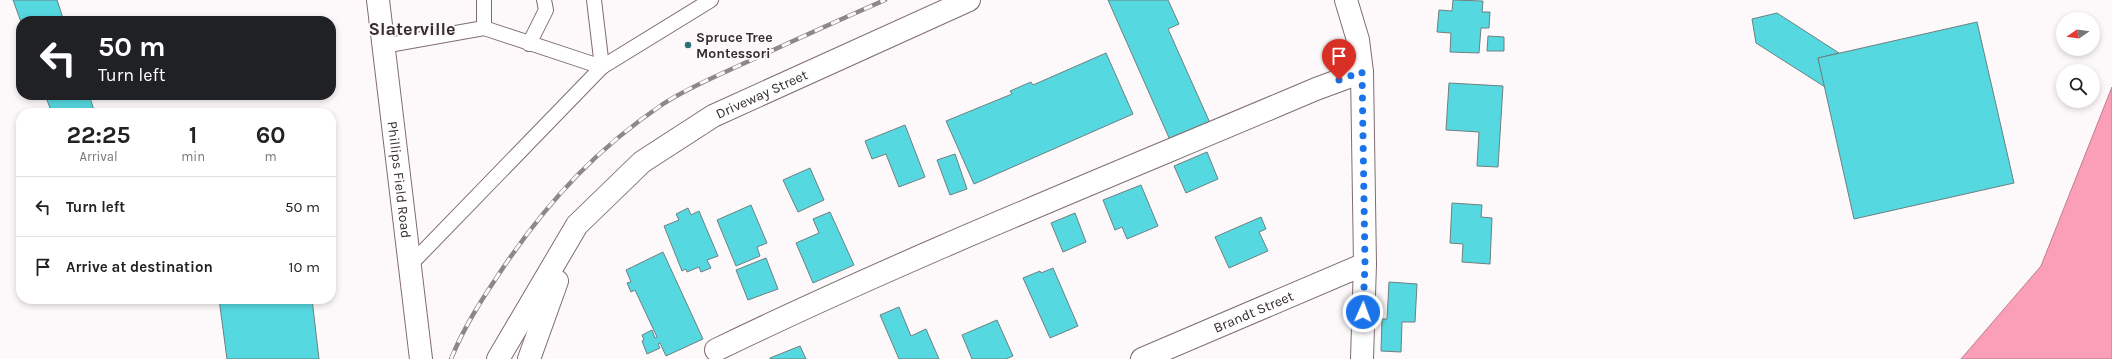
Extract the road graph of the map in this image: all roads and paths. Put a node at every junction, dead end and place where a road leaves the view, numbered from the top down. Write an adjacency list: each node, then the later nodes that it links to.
1 (378, 0): 10 (street, Phillips Field Road)
2 (484, 0): 8 (lane)
3 (544, 0): 9 (lane)
4 (594, 0): 11 (lane)
5 (711, 0): 11 (lane)
6 (969, 0): 13 (street, Driveway Street)
7 (1346, 0): 12 (street)
8 (484, 28): 9 (lane); 10 (lane)
9 (529, 44): 11 (lane)
10 (383, 46): 15 (street, Phillips Field Road)
11 (602, 67): 15 (lane)
12 (1362, 72): 14 (street); 16 (street)
13 (577, 225): 18 (street, Driveway Street); 19 (street, Driveway Street)
14 (1365, 264): 20 (street, Brandt Street); 21 (street)
15 (410, 265): 17 (street, Phillips Field Road)
16 (716, 350)
17 (421, 359)
18 (498, 359)
19 (529, 359)
20 (1142, 359)
21 (1362, 359)

